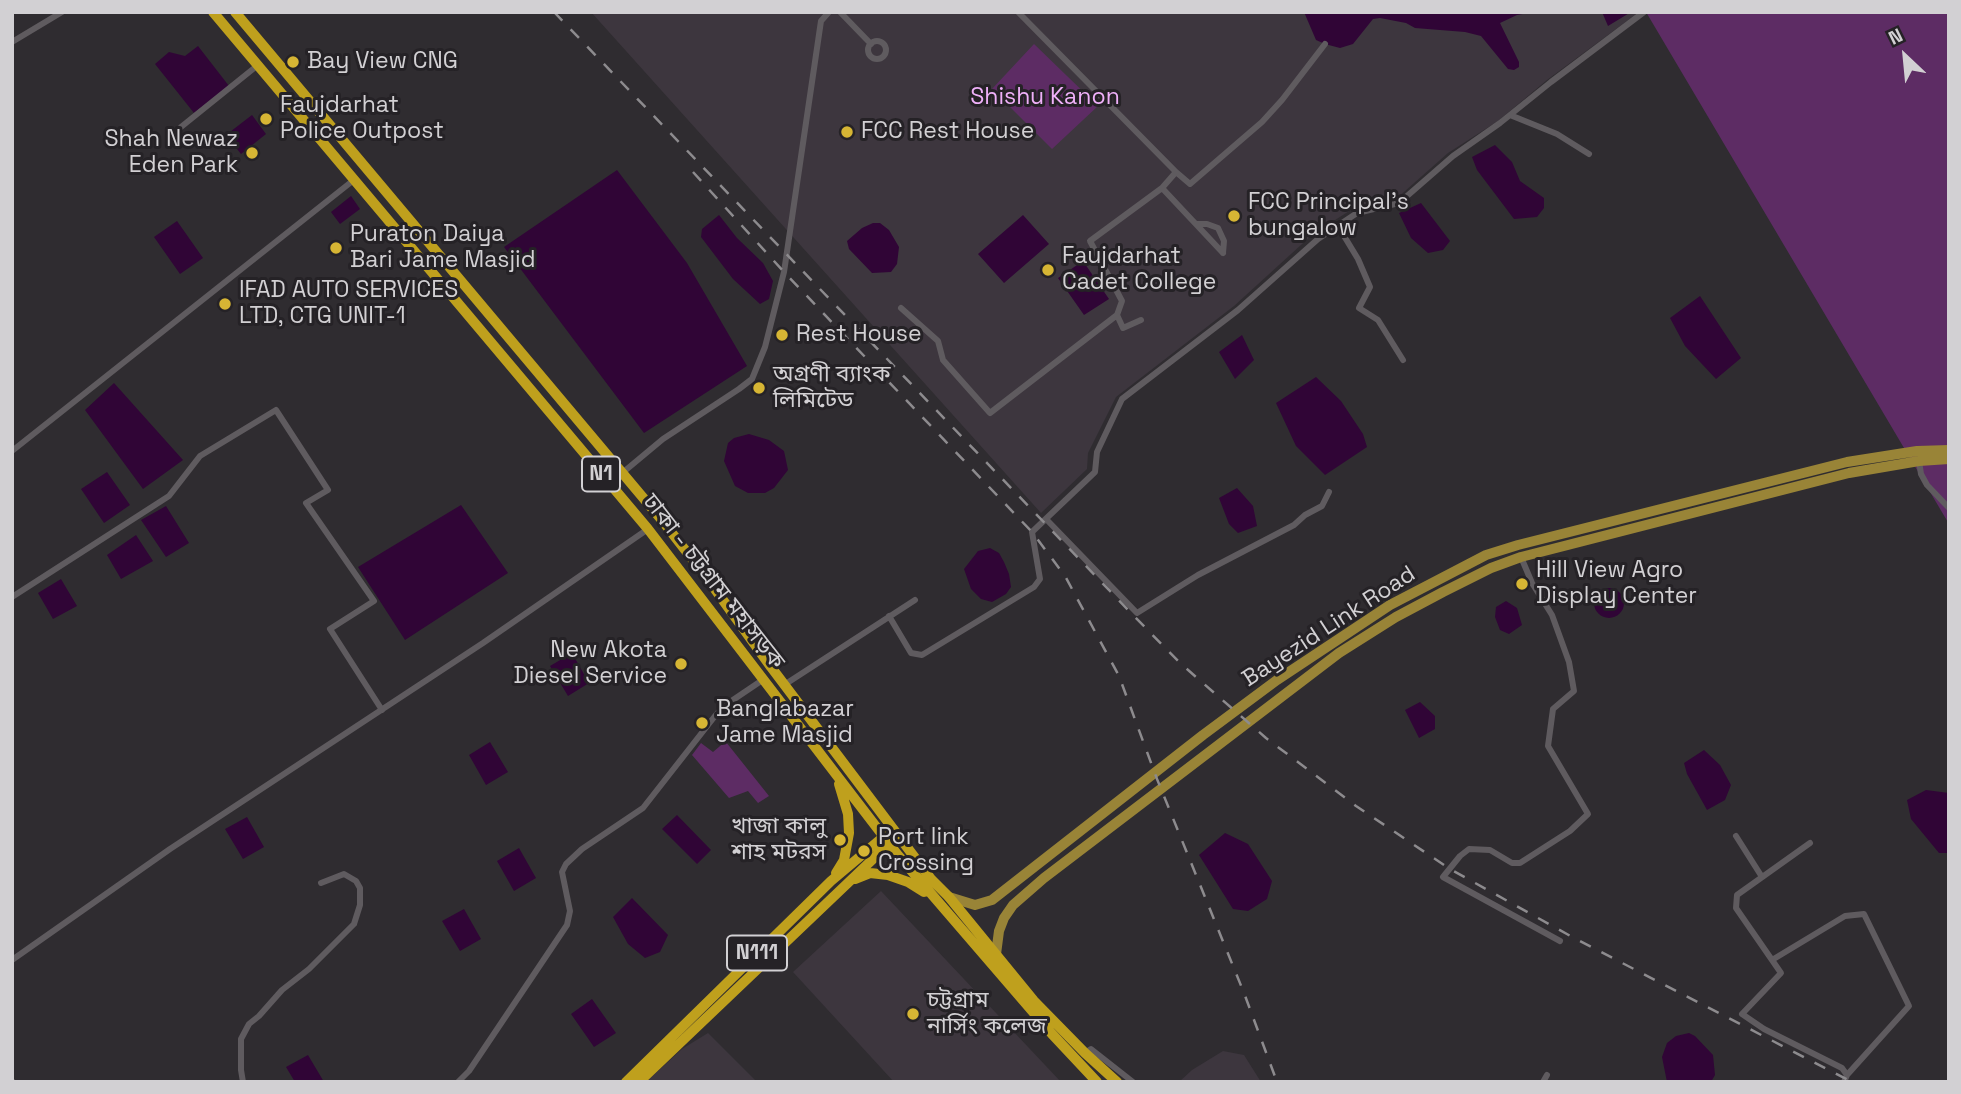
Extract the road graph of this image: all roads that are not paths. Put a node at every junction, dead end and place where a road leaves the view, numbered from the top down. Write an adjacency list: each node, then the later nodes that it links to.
1 (62, 12): 8 (street)
2 (213, 12): 11 (highway, ঢাকা - চট্টগ্রাম মহাসড়ক / N1)
3 (235, 12): 28 (highway, ঢাকা - চট্টগ্রাম মহাসড়ক / N1)
4 (829, 12): 28 (street)
5 (840, 12): 9 (street)
6 (1018, 12): 15 (street)
7 (1644, 12): 12 (street)
8 (12, 42)
9 (871, 44)
10 (1325, 44): 15 (street)
11 (258, 65): 13 (street); 16 (highway, ঢাকা - চট্টগ্রাম মহাসড়ক / N1)
12 (1510, 115): 14 (street); 19 (street)
13 (181, 127)
14 (1589, 154)
15 (1176, 172): 17 (street)
16 (355, 179): 25 (street); 29 (highway, ঢাকা - চট্টগ্রাম মহাসড়ক / N1)
17 (1162, 188): 18 (street); 21 (street)
18 (1197, 225): 18 (street)
19 (1338, 226): 23 (street); 32 (street)
20 (901, 308): 21 (street)
21 (1117, 315): 22 (street)
22 (1142, 320)
23 (1403, 360)
24 (1949, 450): 48 (main road, Bayezid Link Road)
25 (12, 451)
26 (1949, 459): 27 (main road, Bayezid Link Road)
27 (1919, 461): 31 (street); 34 (main road, Bayezid Link Road)
28 (621, 472): 29 (street); 39 (highway, ঢাকা - চট্টগ্রাম মহাসড়ক / N1)
29 (609, 484): 33 (highway, ঢাকা - চট্টগ্রাম মহাসড়ক / N1)
30 (1329, 492): 32 (street)
31 (1949, 509)
32 (1046, 519): 37 (street)
33 (648, 529): 38 (highway, ঢাকা - চট্টগ্রাম মহাসড়ক / N1); 40 (street)
34 (1521, 558): 50 (street); 51 (main road, Bayezid Link Road)
35 (12, 597): 40 (street)
36 (915, 600): 37 (street)
37 (888, 616): 39 (street)
38 (764, 679): 41 (highway, ঢাকা - চট্টগ্রাম মহাসড়ক / N1); 58 (street)
39 (784, 685): 42 (highway, ঢাকা - চট্টগ্রাম মহাসড়ক / N1)
40 (382, 710): 52 (street)
41 (833, 768): 42 (highway, ঢাকা - চট্টগ্রাম মহাসড়ক / N1); 47 (highway)
42 (891, 836): 47 (highway, N111); 48 (highway, ঢাকা - চট্টগ্রাম মহাসড়ক / N1); 49 (highway, ঢাকা - চট্টগ্রাম মহাসড়ক / N1)
43 (1736, 836): 45 (street)
44 (1810, 843): 45 (street)
45 (1762, 877): 53 (street)
46 (321, 883): 57 (street)
47 (836, 885): 49 (highway); 59 (highway, N111); 60 (highway, N111)
48 (949, 897): 51 (highway, ঢাকা - চট্টগ্রাম মহাসড়ক / N1)
49 (935, 899): 54 (highway, ঢাকা - চট্টগ্রাম মহাসড়ক / N1)
50 (1560, 941)
51 (996, 954): 55 (highway, ঢাকা - চট্টগ্রাম মহাসড়ক / N1)
52 (12, 960)
53 (1772, 960): 56 (street); 56 (street)
54 (1052, 1034): 55 (highway, ঢাকা - চট্টগ্রাম মহাসড়ক / N1); 61 (street)
55 (1080, 1057): 62 (highway, ঢাকা - চট্টগ্রাম মহাসড়ক / N1); 63 (highway, ঢাকা - চট্টগ্রাম মহাসড়ক / N1); 64 (street)
56 (1846, 1078)
57 (243, 1082)
58 (458, 1082)
59 (626, 1082)
60 (639, 1082)
61 (1091, 1082)
62 (1097, 1082)
63 (1117, 1082)
64 (1133, 1082)

